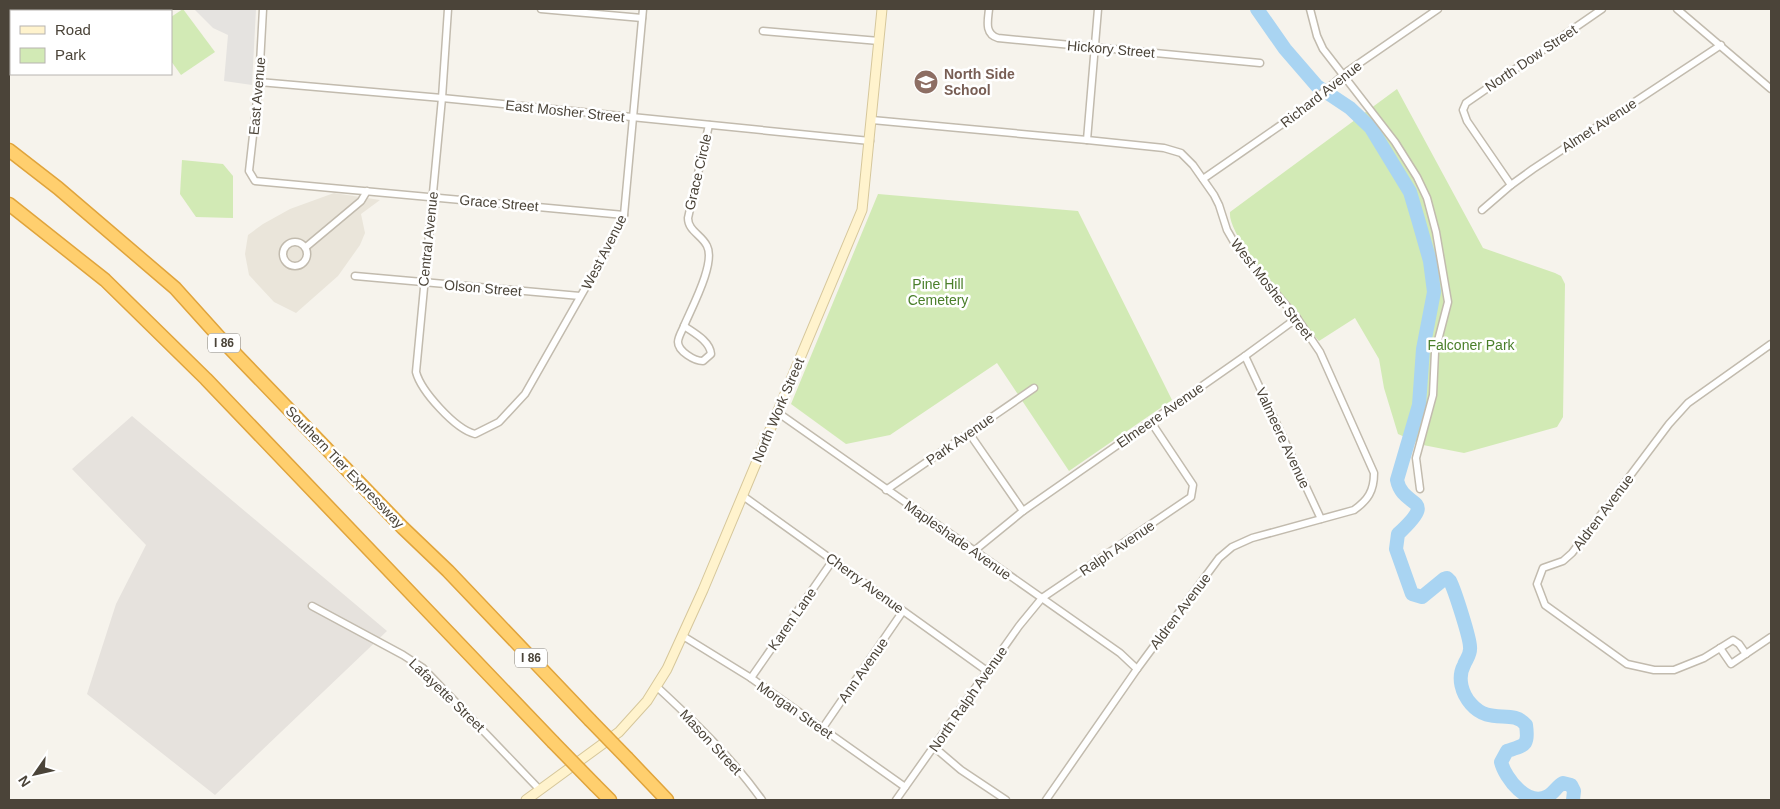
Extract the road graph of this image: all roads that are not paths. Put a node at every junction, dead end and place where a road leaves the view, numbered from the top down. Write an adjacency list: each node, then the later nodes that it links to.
1 (263, 9): 19 (street, East Avenue)
2 (448, 9): 21 (street, Central Avenue)
3 (541, 9): 12 (street)
4 (643, 9): 12 (street, West Avenue)
5 (882, 9): 14 (street, North Work Street)
6 (989, 9): 16 (street, Hickory Street)
7 (1098, 9): 16 (street)
8 (1310, 9): 18 (street)
9 (1438, 9): 18 (street, Richard Avenue)
10 (1602, 9): 30 (street, North Dow Street)
11 (1677, 9): 15 (street)
12 (642, 18): 22 (street, West Avenue)
13 (763, 30): 14 (street)
14 (879, 40): 23 (street, North Work Street)
15 (1721, 45): 20 (street); 30 (street, Almet Avenue)
16 (1094, 48): 17 (street, Hickory Street); 25 (street)
17 (1260, 63)
18 (1342, 76): 28 (street, Richard Avenue); 49 (street)
19 (259, 82): 21 (street, East Mosher Street); 29 (street, East Avenue)
20 (1771, 89)
21 (442, 98): 22 (street, East Mosher Street); 32 (street, Central Avenue)
22 (634, 118): 24 (street, East Mosher Street); 35 (street, West Avenue)
23 (872, 120): 25 (street, West Mosher Street); 26 (street, North Work Street)
24 (709, 125): 26 (street, East Mosher Street); 41 (street, Grace Circle)
25 (1087, 140): 28 (street, West Mosher Street)
26 (870, 141): 45 (street, North Work Street)
27 (9, 150): 74 (highway, Southern Tier Expressway / I 86, bridge)
28 (1203, 178): 40 (street, West Mosher Street)
29 (255, 181): 31 (street, Grace Street)
30 (1511, 185): 34 (street, Almet Avenue)
31 (367, 191): 32 (street, Grace Street); 36 (street)
32 (432, 197): 35 (street, Grace Street); 38 (street, Central Avenue)
33 (9, 204): 73 (highway, I 86, bridge)
34 (1482, 210)
35 (624, 215): 39 (street, West Avenue)
36 (306, 247)
37 (355, 276): 38 (street, Olson Street)
38 (423, 283): 39 (street, Olson Street); 47 (street, Central Avenue)
39 (580, 296): 47 (street, West Avenue)
40 (1297, 318): 43 (street, Elmeere Avenue); 52 (street, West Mosher Street)
41 (684, 326): 41 (street, Grace Circle)
42 (1771, 346): 62 (street, Aldren Avenue)
43 (1245, 356): 46 (street, Elmeere Avenue); 54 (street, Valmeere Avenue)
44 (1034, 388): 48 (street, Park Avenue)
45 (777, 412): 50 (street, Mapleshade Avenue); 51 (street, North Work Street)
46 (1151, 422): 53 (street, Elmeere Avenue); 57 (street, Ralph Avenue)
47 (484, 432)
48 (969, 433): 50 (street, Park Avenue); 53 (street)
49 (1420, 489)
50 (886, 490): 55 (street, Mapleshade Avenue)
51 (743, 496): 56 (street, Cherry Avenue); 60 (street, North Work Street)
52 (1369, 497): 54 (street, Aldren Avenue)
53 (1023, 511): 55 (street, Elmeere Avenue)
54 (1321, 519): 64 (street, Aldren Avenue)
55 (974, 551): 57 (street, Mapleshade Avenue)
56 (833, 560): 59 (street, Cherry Avenue); 66 (street, Karen Lane)
57 (1042, 598): 64 (street, Mapleshade Avenue); 65 (street, North Ralph Avenue)
58 (312, 606): 71 (street, Lafayette Street)
59 (903, 612): 65 (street, Cherry Avenue); 68 (street, Ann Avenue)
60 (683, 636): 66 (street, Morgan Street); 67 (street, North Work Street)
61 (1771, 637): 63 (street)
62 (1720, 648): 63 (street, Aldren Avenue); 63 (street)
63 (1746, 654)
64 (1137, 669): 78 (street, Aldren Avenue)
65 (987, 671): 69 (street, North Ralph Avenue)
66 (751, 678): 68 (street, Morgan Street)
67 (656, 686): 71 (street, North Work Street); 75 (street, Mason Street)
68 (822, 729): 70 (street, Morgan Street)
69 (934, 747): 70 (street, North Ralph Avenue); 77 (street)
70 (905, 787): 76 (street, North Ralph Avenue)
71 (540, 790): 72 (street, North Work Street)
72 (526, 800)
73 (610, 800)
74 (667, 800)
75 (762, 800)
76 (896, 800)
77 (1006, 800)
78 (1046, 800)

